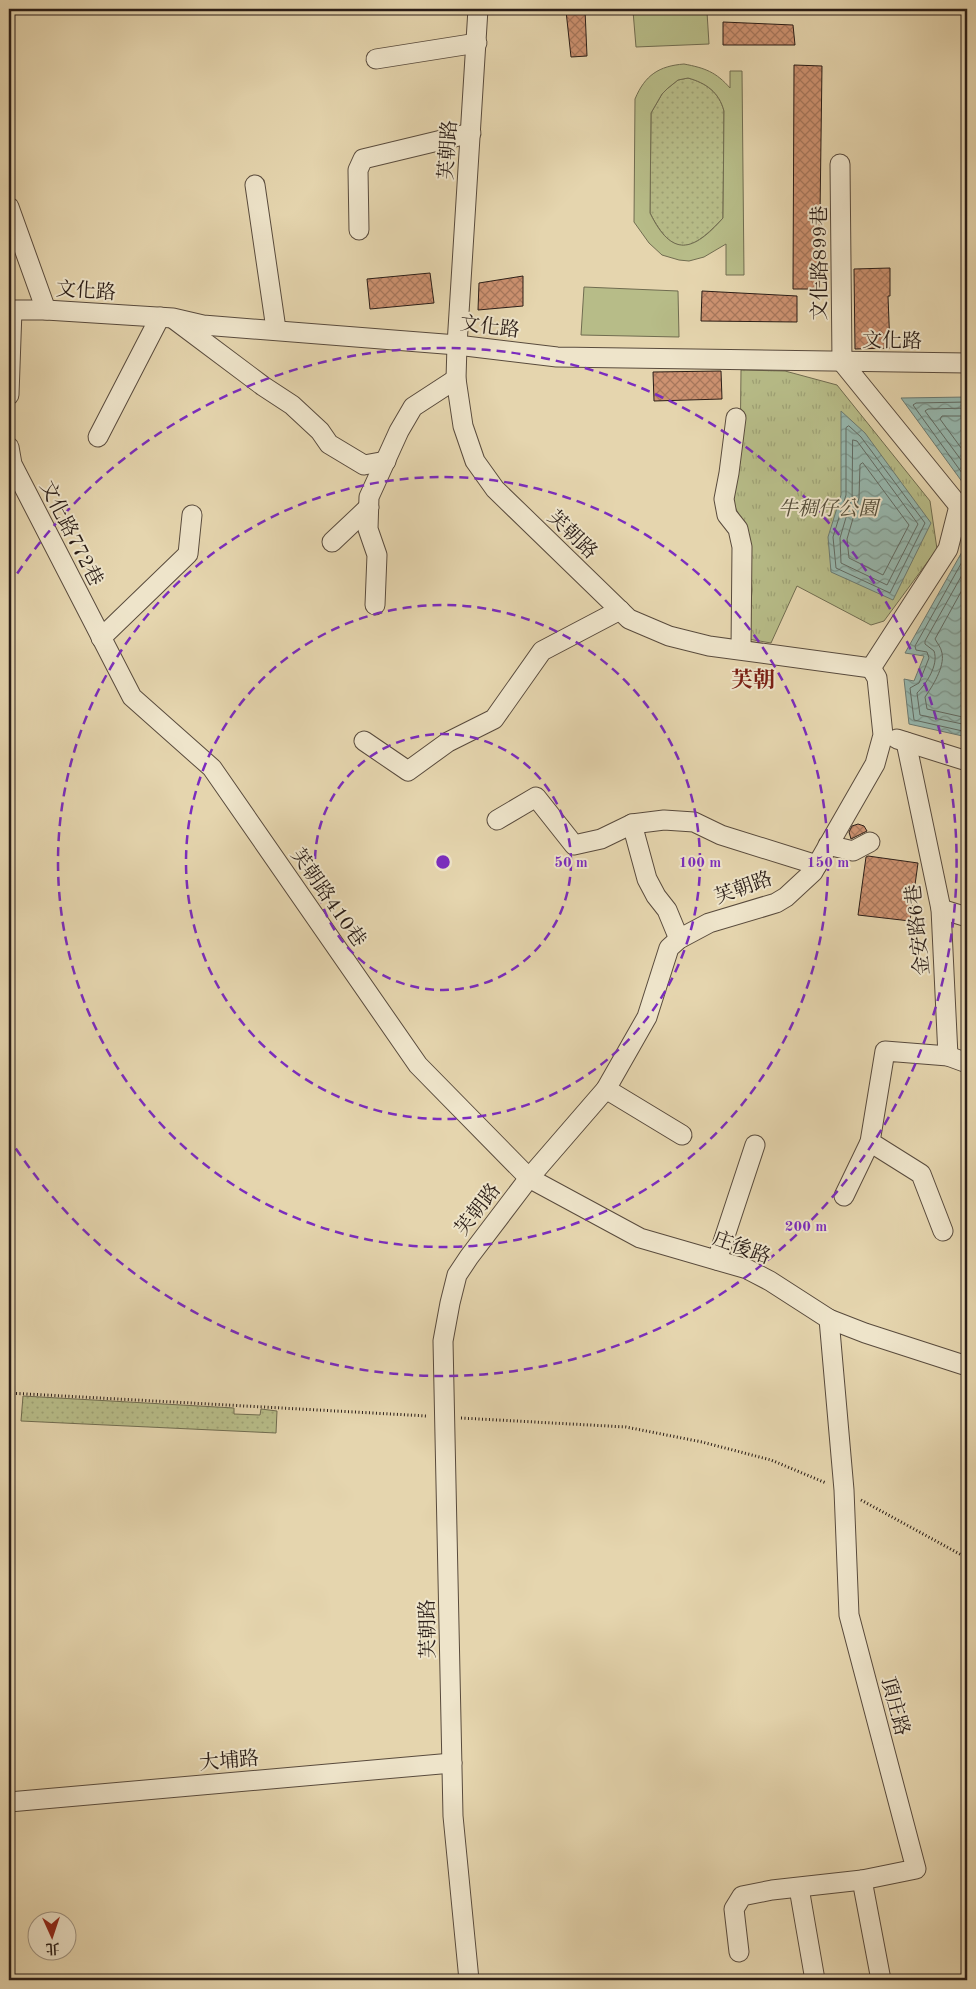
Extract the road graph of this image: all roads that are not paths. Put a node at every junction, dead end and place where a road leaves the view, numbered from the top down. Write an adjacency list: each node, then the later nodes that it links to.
1 (478, 9): 2 (street, 芙朝路)
2 (477, 43): 3 (street); 4 (street, 芙朝路)
3 (376, 59)
4 (471, 133): 8 (street); 13 (street, 芙朝路)
5 (840, 164): 14 (street, 文化路899巷)
6 (255, 185): 12 (street)
7 (9, 207): 10 (street)
8 (360, 230)
9 (10, 310): 10 (street, 文化路); 17 (street)
10 (46, 310): 11 (street, 文化路)
11 (166, 318): 12 (street, 文化路); 19 (street); 21 (street)
12 (276, 329): 13 (street, 文化路)
13 (457, 345): 14 (street, 文化路); 16 (street, 芙朝路)
14 (842, 362): 15 (street, 文化路); 23 (street)
15 (967, 363)
16 (456, 379): 21 (street); 27 (street, 芙朝路)
17 (9, 395)
18 (736, 418): 29 (street)
19 (98, 437)
20 (9, 447): 28 (street, 文化路772巷)
21 (386, 461): 22 (street)
22 (368, 508): 25 (street); 26 (street)
23 (963, 508): 30 (street)
24 (192, 515): 28 (street)
25 (332, 542)
26 (375, 605)
27 (620, 610): 29 (street, 芙朝路); 32 (street)
28 (101, 638): 49 (street, 芙朝路410巷)
29 (741, 649): 30 (street, 芙朝路)
30 (871, 668): 31 (street, 芙朝路)
31 (883, 735): 33 (street); 38 (street, 芙朝路)
32 (364, 741)
33 (906, 742): 34 (street); 40 (street, 金安路6巷)
34 (967, 761)
35 (497, 820): 36 (street)
36 (632, 824): 39 (street); 42 (street)
37 (870, 842): 38 (street)
38 (828, 845): 39 (street, 芙朝路)
39 (817, 865): 42 (street, 芙朝路)
40 (941, 910): 41 (street); 43 (street, 金安路6巷)
41 (967, 917)
42 (679, 938): 45 (street, 芙朝路)
43 (948, 1056): 44 (street); 47 (street)
44 (967, 1063)
45 (606, 1089): 46 (street); 49 (street, 芙朝路)
46 (682, 1135)
47 (870, 1142): 50 (street); 51 (street)
48 (755, 1146): 52 (street)
49 (530, 1178): 52 (street, 庄後路); 55 (street, 芙朝路)
50 (844, 1196)
51 (943, 1231)
52 (717, 1260): 53 (street, 庄後路)
53 (829, 1319): 54 (street, 庄後路); 57 (street, 頂庄路)
54 (967, 1366)
55 (452, 1763): 56 (street, 大埔路); 60 (street, 芙朝路)
56 (9, 1802)
57 (862, 1880): 58 (street, 頂庄路); 62 (street)
58 (799, 1888): 59 (street, 頂庄路); 61 (street)
59 (739, 1952)
60 (469, 1980)
61 (815, 1980)
62 (880, 1980)

